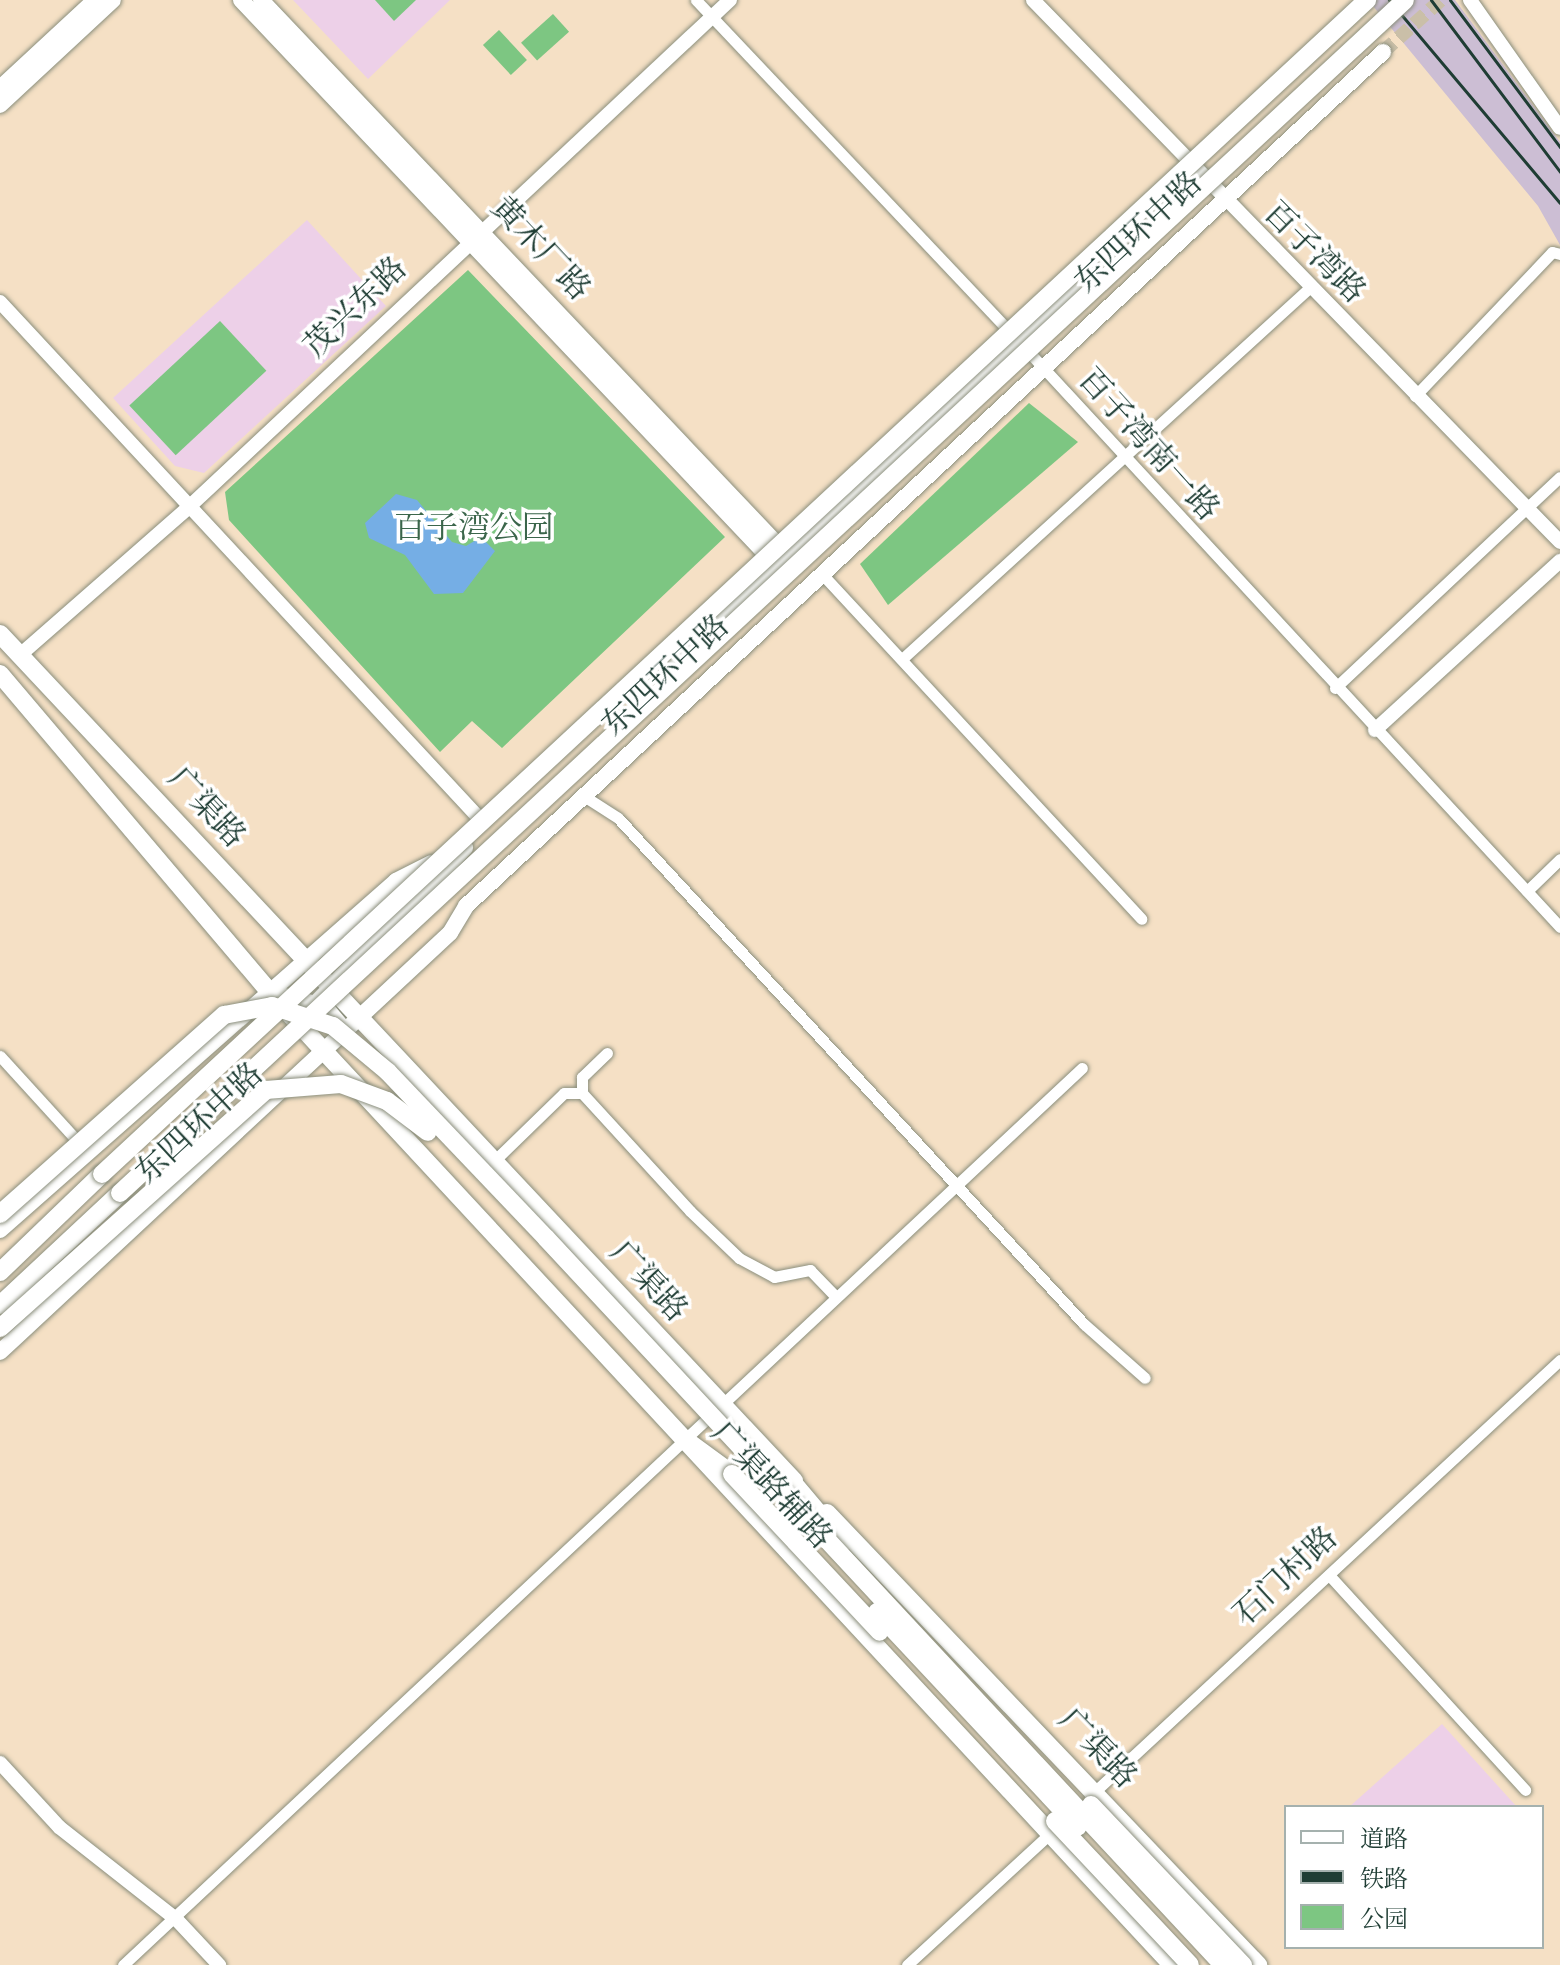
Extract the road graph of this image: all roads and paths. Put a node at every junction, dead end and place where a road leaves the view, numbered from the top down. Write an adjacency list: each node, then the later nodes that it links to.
1 (95, 0): 13 (main road)
2 (113, 0): 14 (main road)
3 (241, 0): 18 (main road)
4 (261, 0): 18 (main road, 黄木厂路)
5 (696, 0): 11 (street, 百子湾南一路)
6 (730, 0): 11 (street, 茂兴东路)
7 (1033, 0): 16 (street, 百子湾路)
8 (1367, 0): 68 (main road, 东四环中路, bridge)
9 (1405, 0): 70 (main road, 东四环中路, bridge)
10 (1470, 0): 15 (street)
11 (712, 17): 18 (street, 茂兴东路); 22 (street, 百子湾南一路)
12 (1383, 52): 17 (main road, 东四环中路)
13 (0, 88)
14 (0, 105)
15 (1560, 128)
16 (1192, 163): 17 (street, 百子湾路); 17 (main road, 东四环中路); 22 (main road, 东四环中路)
17 (1216, 194): 20 (street, 百子湾路); 23 (main road, 东四环中路)
18 (477, 235): 27 (street, 茂兴东路); 30 (main road)
19 (1560, 254): 24 (street)
20 (1308, 289): 24 (street, 百子湾路); 25 (street)
21 (0, 302): 27 (street)
22 (1012, 333): 23 (street, 百子湾南一路); 30 (street, 东四环中路); 41 (main road, 东四环中路)
23 (1036, 361): 25 (street, 百子湾南一路); 32 (main road, 东四环中路); 44 (main road, 东四环中路)
24 (1415, 396): 28 (street, 百子湾路)
25 (1122, 461): 35 (street); 37 (street, 百子湾南一路)
26 (1560, 477): 28 (street)
27 (190, 506): 34 (street, 茂兴东路); 40 (street)
28 (1530, 511): 29 (street, 百子湾路); 37 (street)
29 (1560, 542)
30 (768, 546): 40 (street, 东四环中路)
31 (1560, 561): 38 (street)
32 (822, 574): 35 (street); 39 (main road, 东四环中路)
33 (0, 634): 34 (main road, 广渠路)
34 (20, 655): 50 (main road, 广渠路)
35 (902, 659): 47 (street)
36 (0, 674): 51 (main road, 广渠路)
37 (1335, 688): 38 (street, 百子湾南一路)
38 (1375, 730): 45 (street, 百子湾南一路)
39 (584, 796): 46 (main road, 东四环中路); 65 (street)
40 (478, 817): 43 (street, 东四环中路)
41 (462, 850): 43 (main road); 48 (main road, 东四环中路)
42 (1560, 859): 45 (street)
43 (426, 866): 50 (main road, 东四环中路)
44 (479, 867): 46 (main road); 48 (main road, 东四环中路)
45 (1527, 891): 49 (street, 百子湾南一路)
46 (466, 906): 53 (main road, 东四环中路)
47 (1141, 919)
48 (404, 926): 52 (main road, 东四环中路)
49 (1560, 927)
50 (307, 963): 51 (main road, 东四环中路); 52 (main road, 广渠路)
51 (271, 994): 52 (main road); 54 (main road, 广渠路); 63 (main road, 东四环中路)
52 (326, 998): 53 (main road, 广渠路); 54 (main road, 东四环中路); 55 (main road)
53 (359, 1018): 55 (main road, 东四环中路); 62 (main road, 广渠路)
54 (298, 1023): 56 (main road, 广渠路)
55 (345, 1032): 56 (main road, 东四环中路); 60 (main road)
56 (325, 1050): 72 (main road, 东四环中路); 76 (main road, 广渠路辅路)
57 (607, 1053): 61 (street)
58 (0, 1056): 63 (street)
59 (1082, 1068): 65 (street)
60 (394, 1083): 62 (main road); 64 (main road)
61 (582, 1093): 64 (street); 69 (street)
62 (442, 1107): 75 (main road, 广渠路)
63 (88, 1152): 67 (main road, 东四环中路)
64 (493, 1162)
65 (959, 1182): 69 (street); 74 (street)
66 (0, 1214): 94 (main road, 广渠路, bridge)
67 (0, 1230)
68 (0, 1272)
69 (836, 1297): 75 (street)
70 (0, 1305)
71 (0, 1328): 93 (main road, 广渠路, bridge)
72 (0, 1352)
73 (1560, 1360): 78 (street, 石门村路)
74 (1145, 1378)
75 (719, 1404): 76 (street); 77 (main road, 广渠路)
76 (683, 1438): 80 (main road, 广渠路辅路); 87 (street); 92 (main road, bridge)
77 (784, 1472): 79 (main road, 广渠路); 95 (main road, bridge)
78 (1329, 1575): 82 (street); 83 (street, 石门村路)
79 (1026, 1720): 80 (street); 83 (main road, 广渠路)
80 (979, 1759): 84 (main road, 广渠路辅路)
81 (0, 1763): 87 (street)
82 (1525, 1790)
83 (1095, 1792): 84 (street, 石门村路); 85 (main road, 广渠路)
84 (1050, 1835): 86 (main road, 广渠路辅路); 90 (street, 石门村路)
85 (1162, 1863): 86 (street); 96 (main road, 广渠路)
86 (1117, 1906): 91 (main road, 广渠路辅路)
87 (177, 1920): 88 (street); 89 (street)
88 (123, 1965)
89 (219, 1965)
90 (907, 1965)
91 (1172, 1965)
92 (1190, 1965)
93 (1206, 1965)
94 (1223, 1965)
95 (1243, 1965)
96 (1258, 1965)

